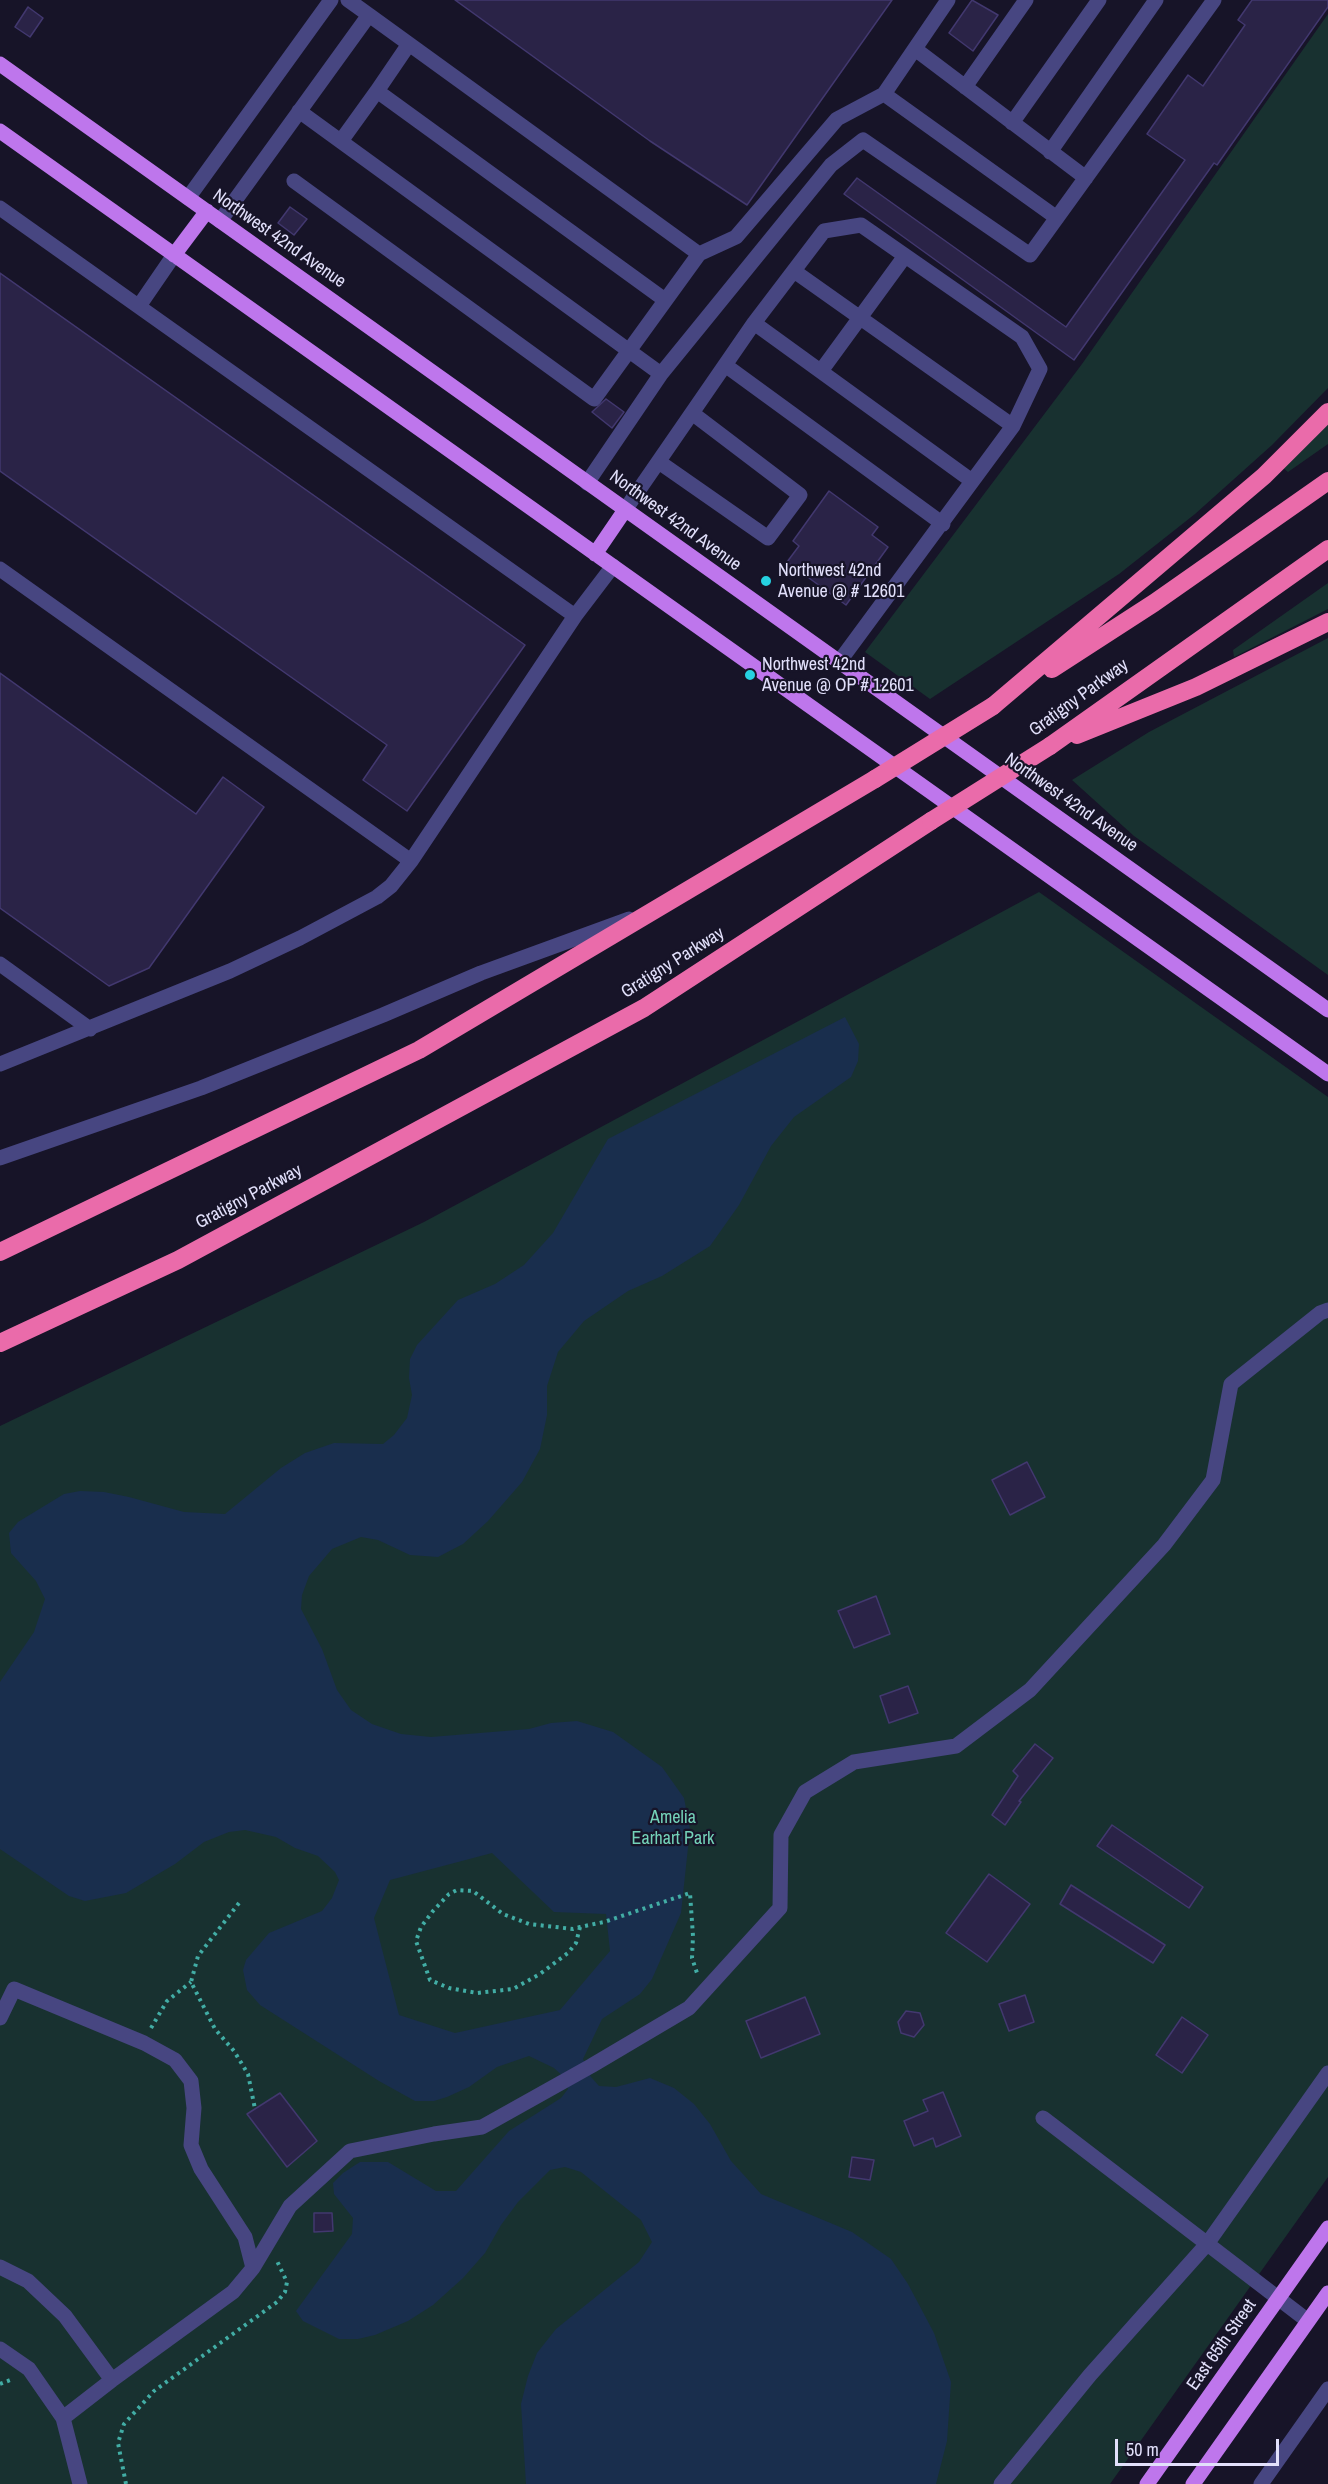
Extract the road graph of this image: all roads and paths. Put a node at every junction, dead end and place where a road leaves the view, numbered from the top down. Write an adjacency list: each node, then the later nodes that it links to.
1 (331, 0): 22 (street)
2 (348, 0): 8 (street)
3 (948, 0): 10 (street)
4 (1026, 0): 12 (street)
5 (1099, 0): 16 (street)
6 (1156, 0): 19 (street)
7 (1214, 0): 20 (street)
8 (369, 15): 9 (street); 15 (street)
9 (409, 44): 13 (street); 27 (street)
10 (915, 49): 12 (street); 14 (street)
11 (0, 64): 22 (main road, Northwest 42nd Avenue)
12 (965, 87): 16 (street)
13 (377, 91): 18 (street); 31 (street)
14 (884, 94): 25 (street); 27 (street)
15 (299, 111): 18 (street); 26 (street)
16 (1012, 123): 19 (street)
17 (0, 131): 28 (main road)
18 (341, 141): 35 (street)
19 (1050, 152): 20 (street)
20 (1086, 178): 25 (street)
21 (294, 181): 35 (street)
22 (188, 198): 24 (main road, Northwest 42nd Avenue)
23 (0, 208): 32 (street)
24 (207, 211): 26 (main road, Northwest 42nd Avenue); 28 (main road)
25 (1057, 218): 38 (street)
26 (220, 221): 45 (main road, Northwest 42nd Avenue)
27 (699, 254): 31 (street)
28 (174, 255): 32 (street); 49 (main road)
29 (905, 256): 30 (street); 33 (street); 41 (street)
30 (794, 271): 33 (street); 34 (street)
31 (665, 300): 35 (street)
32 (139, 306): 52 (street)
33 (860, 318): 37 (street); 41 (street)
34 (754, 323): 36 (street); 37 (street)
35 (629, 350): 38 (street)
36 (725, 365): 40 (street); 47 (street)
37 (821, 371): 43 (street)
38 (661, 374): 45 (street)
39 (1328, 412): 55 (highway)
40 (692, 413): 42 (street); 42 (street)
41 (1013, 426): 43 (street)
42 (659, 462): 46 (street)
43 (972, 481): 47 (street)
44 (1328, 481): 55 (highway, Gratigny Parkway)
45 (587, 483): 46 (main road, Northwest 42nd Avenue)
46 (625, 510): 49 (main road); 54 (main road, Northwest 42nd Avenue)
47 (943, 524): 54 (street)
48 (1328, 549): 56 (highway, Gratigny Parkway)
49 (595, 554): 50 (main road)
50 (613, 566): 52 (street); 63 (main road)
51 (0, 569): 57 (street)
52 (575, 616): 57 (street)
53 (1328, 622): 56 (highway)
54 (839, 662): 60 (main road, Northwest 42nd Avenue)
55 (993, 706): 58 (highway, Gratigny Parkway, bridge)
56 (1050, 746): 67 (highway, Gratigny Parkway, bridge)
57 (411, 861): 61 (street)
58 (662, 907): 64 (street); 65 (highway, Gratigny Parkway)
59 (0, 964): 61 (street)
60 (1328, 1010)
61 (90, 1029): 62 (street)
62 (0, 1064)
63 (1328, 1074)
64 (0, 1158)
65 (0, 1252)
66 (1328, 1310): 71 (street)
67 (0, 1343)
68 (239, 1903): 70 (path)
69 (580, 1927): 69 (path); 71 (path)
70 (191, 1982): 73 (path); 75 (path)
71 (709, 1987): 81 (street)
72 (0, 2018): 73 (street)
73 (144, 2043): 81 (street)
74 (1328, 2073): 78 (street)
75 (255, 2109)
76 (1042, 2118): 78 (street)
77 (1328, 2228): 83 (main road, East 65th Street)
78 (1207, 2244): 83 (street); 92 (street)
79 (276, 2256): 91 (path)
80 (0, 2267): 86 (street)
81 (253, 2268): 86 (street)
82 (1328, 2293): 84 (main road)
83 (1278, 2299): 84 (street); 89 (main road, East 65th Street)
84 (1308, 2321): 93 (main road)
85 (0, 2349): 88 (street)
86 (112, 2380): 88 (street)
87 (1328, 2389): 94 (street)
88 (63, 2418): 90 (street)
89 (1152, 2482)
90 (80, 2484)
91 (126, 2484)
92 (1001, 2484)
93 (1192, 2484)
94 (1261, 2484)

